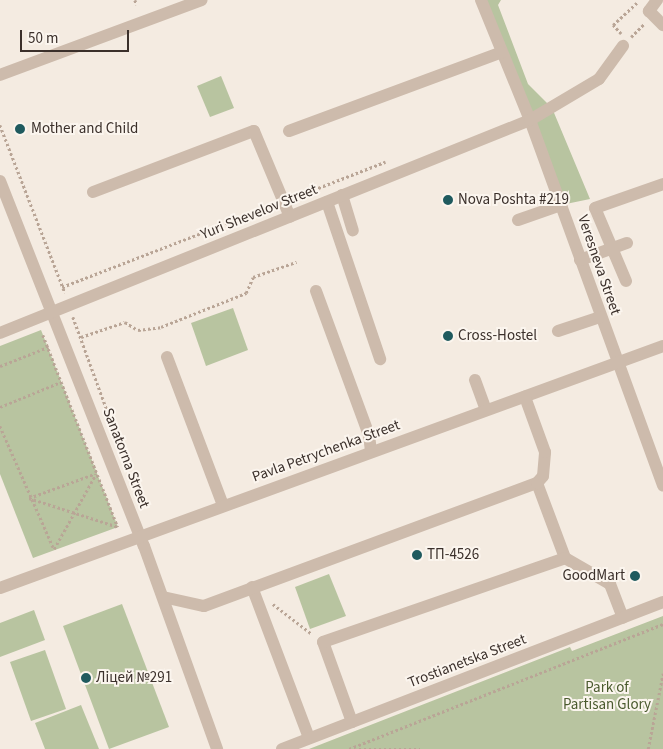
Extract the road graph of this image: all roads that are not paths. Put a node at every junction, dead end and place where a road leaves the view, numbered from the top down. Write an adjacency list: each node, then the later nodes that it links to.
1 (202, 0): 7 (street)
2 (481, 0): 6 (street, Veresneva Street)
3 (656, 0): 4 (street)
4 (663, 24)
5 (623, 46): 8 (street, Yuri Shevelov Street)
6 (502, 52): 8 (street, Veresneva Street); 9 (street)
7 (0, 74)
8 (530, 120): 13 (street, Yuri Shevelov Street); 15 (street, Veresneva Street)
9 (289, 131)
10 (0, 181): 24 (street, Sanatorna Street)
11 (663, 184): 20 (street)
12 (93, 192): 16 (street)
13 (342, 195): 14 (street, Yuri Shevelov Street); 18 (street)
14 (327, 202): 16 (street, Yuri Shevelov Street); 30 (street)
15 (561, 205): 17 (street); 21 (street, Veresneva Street)
16 (290, 217): 24 (street, Yuri Shevelov Street)
17 (518, 220)
18 (353, 230)
19 (627, 243): 20 (street)
20 (611, 248): 21 (street); 22 (street)
21 (580, 260): 25 (street, Veresneva Street)
22 (626, 281)
23 (316, 291): 35 (street)
24 (52, 312): 27 (street, Yuri Shevelov Street); 39 (street, Sanatorna Street)
25 (600, 317): 26 (street); 31 (street, Veresneva Street)
26 (558, 331)
27 (0, 333)
28 (663, 346): 31 (street, Pavla Petrychenka Street)
29 (167, 357): 38 (street)
30 (380, 359)
31 (618, 362): 33 (street, Pavla Petrychenka Street); 37 (street, Veresneva Street)
32 (475, 380): 34 (street)
33 (525, 397): 34 (street, Pavla Petrychenka Street); 36 (street)
34 (486, 410): 35 (street, Pavla Petrychenka Street)
35 (371, 452): 38 (street, Pavla Petrychenka Street)
36 (538, 483): 40 (street); 41 (street)
37 (663, 486)
38 (223, 505): 39 (street, Pavla Petrychenka Street)
39 (139, 535): 42 (street, Pavla Petrychenka Street); 43 (street, Sanatorna Street)
40 (565, 558): 45 (street); 46 (street)
41 (252, 587): 43 (street); 47 (street)
42 (0, 588)
43 (163, 597): 48 (street, Sanatorna Street)
44 (663, 602): 45 (street, Trostianetska Street)
45 (623, 618): 46 (street, Trostianetska Street)
46 (352, 722): 47 (street, Trostianetska Street)
47 (310, 738): 49 (street, Trostianetska Street)
48 (217, 749)
49 (282, 749)

